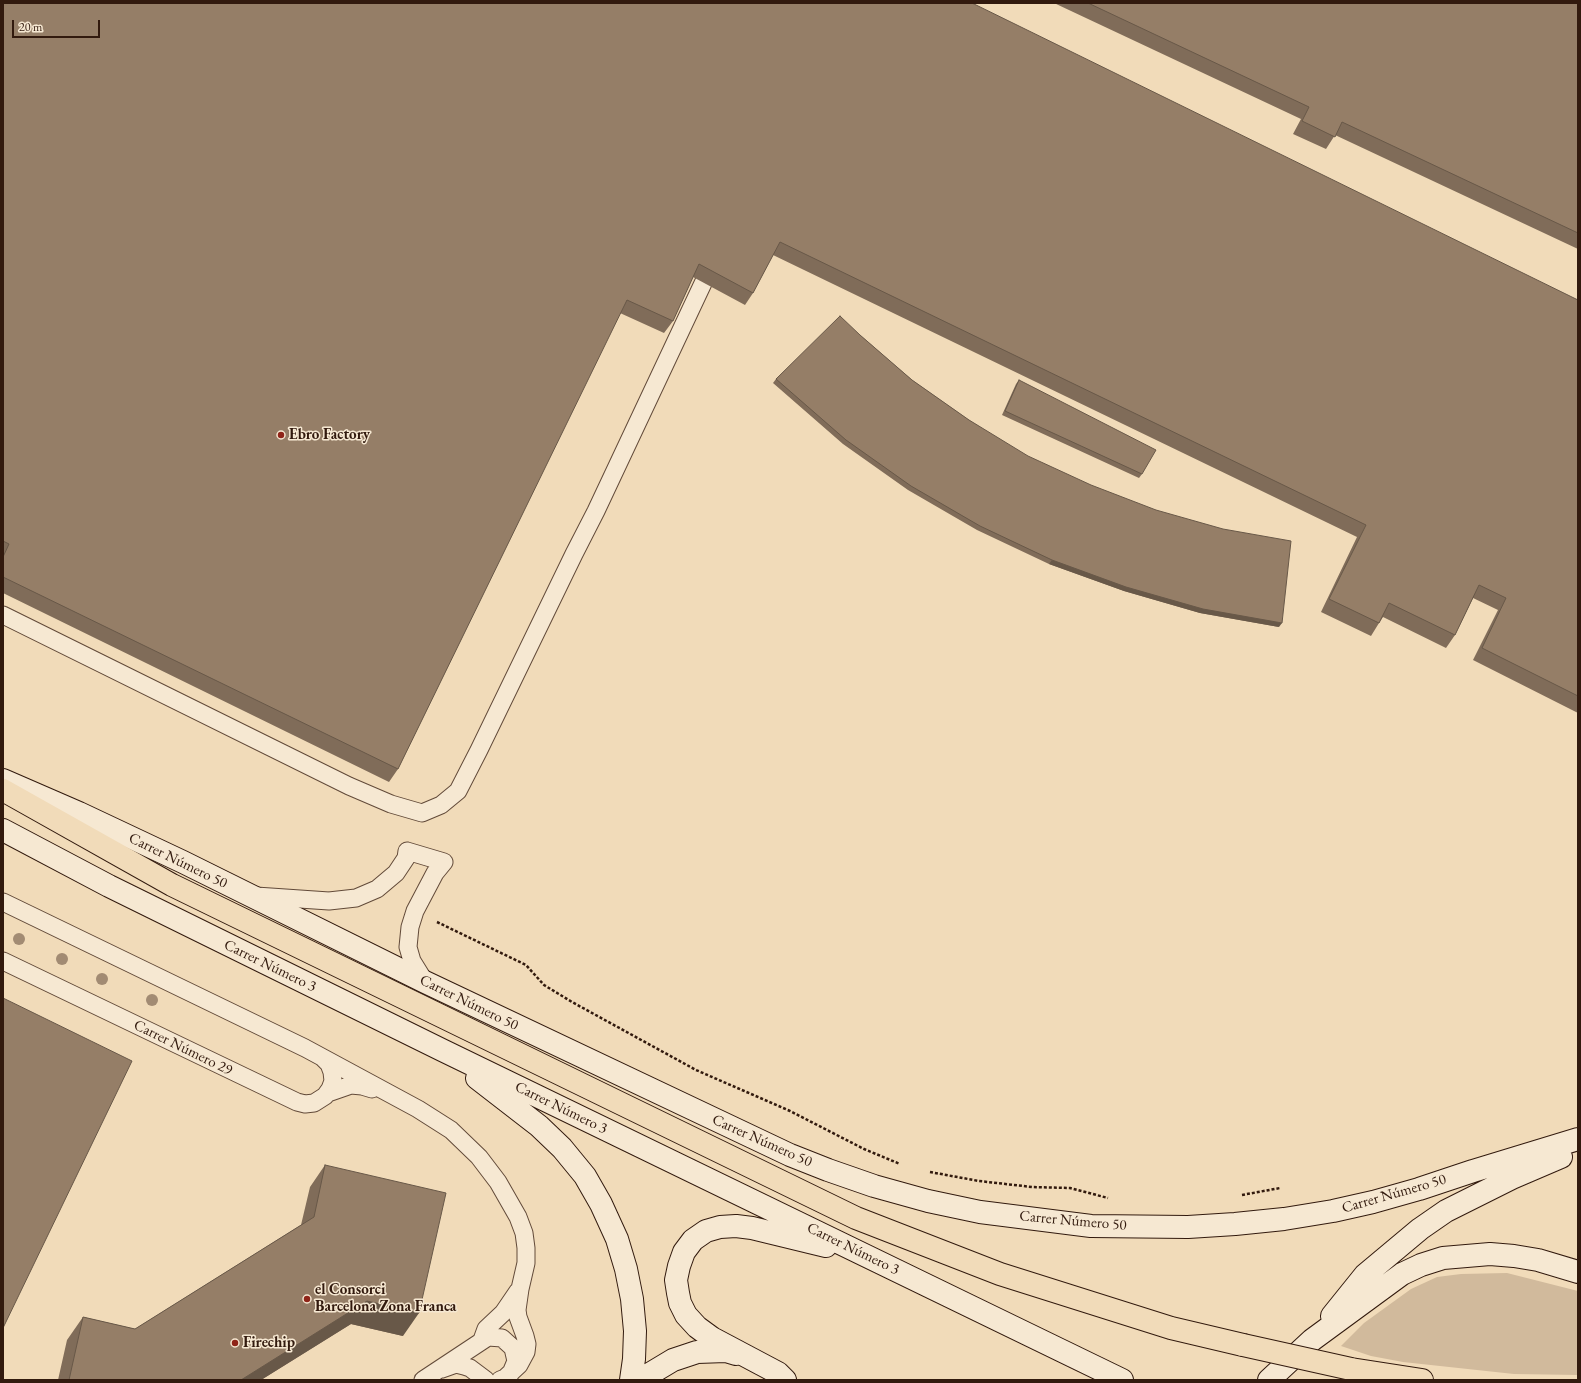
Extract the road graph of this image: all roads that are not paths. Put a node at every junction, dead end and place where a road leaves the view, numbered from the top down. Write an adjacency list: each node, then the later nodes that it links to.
1 (720, 247): 2 (lane)
2 (3, 615)
3 (3, 780): 6 (street, Carrer Número 50)
4 (3, 790): 30 (highway, bridge)
5 (3, 830): 10 (street, Carrer Número 3)
6 (247, 895): 9 (street, Carrer Número 50); 9 (lane)
7 (3, 902): 11 (lane)
8 (3, 961): 12 (lane, Carrer Número 29)
9 (425, 982): 14 (street, Carrer Número 50)
10 (442, 1050): 16 (street, Carrer Número 3); 25 (street)
11 (323, 1058): 12 (lane); 13 (lane)
12 (328, 1093): 13 (lane, Carrer Número 29)
13 (391, 1094): 18 (lane)
14 (1578, 1139)
15 (1578, 1149): 19 (street)
16 (868, 1256): 21 (street); 28 (street, Carrer Número 3)
17 (1578, 1272): 19 (street)
18 (520, 1289): 20 (lane); 24 (lane)
19 (1312, 1340): 29 (street)
20 (479, 1342): 22 (lane); 23 (lane); 24 (lane)
21 (752, 1358): 26 (street); 27 (street)
22 (430, 1376): 23 (lane)
23 (480, 1376)
24 (505, 1377)
25 (631, 1380)
26 (644, 1380)
27 (785, 1380)
28 (1122, 1380)
29 (1269, 1380)
30 (1422, 1380)

